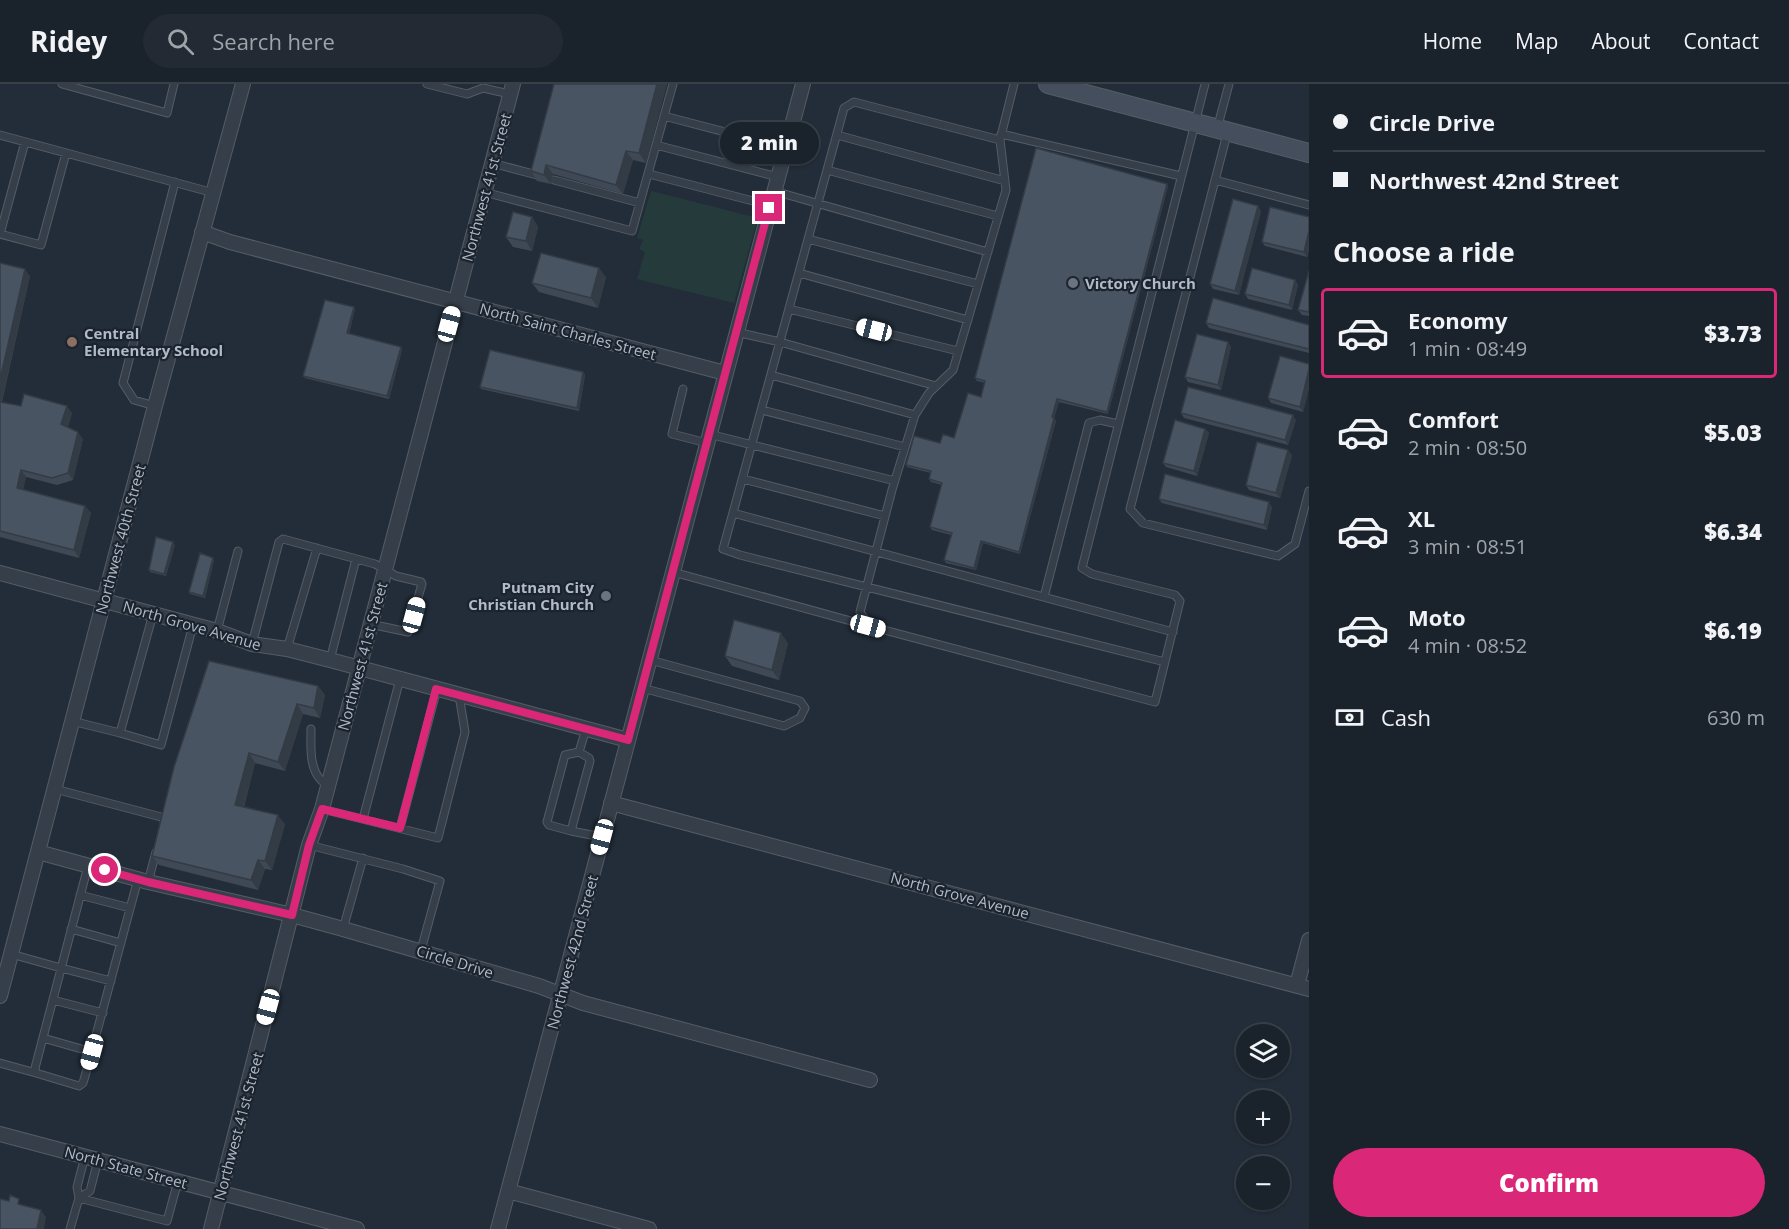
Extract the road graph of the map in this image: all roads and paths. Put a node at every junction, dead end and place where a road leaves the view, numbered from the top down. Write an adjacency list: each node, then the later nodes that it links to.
1 (62, 84): 2 (lane)
2 (174, 84)
3 (243, 84): 36 (street, Northwest 40th Street)
4 (427, 84): 12 (lane)
5 (673, 84): 13 (lane)
6 (803, 84): 21 (street, Northwest 42nd Street)
7 (1014, 84): 18 (lane)
8 (1048, 84): 11 (main road)
9 (1205, 84): 14 (lane)
10 (1229, 84): 15 (lane)
11 (1080, 88): 14 (main road)
12 (512, 89): 24 (street, Northwest 41st Street)
13 (664, 116): 20 (lane); 21 (lane)
14 (1194, 123): 15 (main road); 28 (lane)
15 (1222, 130): 23 (main road); 31 (lane)
16 (0, 135): 19 (lane)
17 (837, 135): 18 (lane); 25 (lane); 32 (lane)
18 (1000, 137): 28 (lane); 32 (lane)
19 (25, 142): 22 (lane); 22 (lane)
20 (656, 145): 26 (lane); 29 (lane)
21 (786, 148): 29 (street, Northwest 42nd Street)
22 (66, 153): 33 (lane)
23 (1309, 153)
24 (492, 163): 27 (lane); 35 (street, Northwest 41st Street)
25 (827, 170): 38 (lane); 41 (lane)
26 (649, 174): 37 (lane); 40 (lane)
27 (537, 176)
28 (1181, 176): 60 (lane)
29 (778, 177): 34 (street, Northwest 42nd Street)
30 (554, 180): 37 (lane)
31 (1215, 180): 39 (lane); 66 (lane)
32 (1005, 181): 41 (lane)
33 (175, 182): 36 (lane); 57 (lane)
34 (774, 191): 38 (lane); 40 (street, Northwest 42nd Street)
35 (484, 192): 37 (lane); 47 (street, Northwest 41st Street)
36 (214, 193): 42 (street, Northwest 40th Street)
37 (640, 203)
38 (818, 203): 43 (lane); 44 (lane)
39 (1309, 205)
40 (769, 208): 50 (street, Northwest 42nd Street)
41 (998, 216): 44 (lane)
42 (202, 232): 47 (street, North Saint Charles Street); 57 (street, Northwest 40th Street)
43 (808, 239): 45 (lane); 46 (lane)
44 (987, 252): 46 (lane)
45 (799, 273): 48 (lane); 49 (lane)
46 (978, 284): 49 (lane)
47 (455, 301): 53 (street, North Saint Charles Street); 73 (street, Northwest 41st Street)
48 (789, 309): 51 (lane); 52 (lane)
49 (968, 320): 52 (lane)
50 (736, 332): 51 (lane); 53 (street, Northwest 42nd Street)
51 (780, 342): 54 (lane); 55 (lane)
52 (958, 351): 55 (lane)
53 (725, 373): 61 (street, Northwest 42nd Street)
54 (771, 375): 58 (lane); 59 (lane)
55 (936, 386): 59 (lane)
56 (683, 389): 61 (lane)
57 (155, 406): 78 (street, Northwest 40th Street)
58 (762, 410): 62 (lane); 63 (lane)
59 (915, 415): 63 (lane)
60 (1118, 424): 77 (lane); 84 (lane)
61 (708, 438): 62 (lane); 74 (street, Northwest 42nd Street)
62 (752, 445): 64 (lane); 65 (lane)
63 (905, 447): 65 (lane)
64 (743, 479): 67 (lane); 68 (lane)
65 (895, 481): 68 (lane)
66 (1309, 491)
67 (733, 513): 70 (lane); 76 (lane)
68 (885, 516): 70 (lane)
69 (317, 548): 72 (lane); 85 (lane); 86 (lane)
70 (876, 550): 76 (lane); 77 (lane)
71 (238, 551): 83 (lane)
72 (356, 559): 73 (lane); 87 (lane)
73 (384, 569): 80 (street, Northwest 41st Street); 80 (lane)
74 (673, 572): 82 (lane); 88 (street, Northwest 42nd Street)
75 (0, 573): 78 (street, North Grove Avenue)
76 (866, 587): 82 (lane); 89 (lane)
77 (1044, 597): 84 (lane)
78 (104, 601): 79 (street, North Grove Avenue); 95 (street, Northwest 40th Street)
79 (153, 614): 81 (street, North Grove Avenue); 98 (lane)
80 (370, 624): 90 (street, Northwest 41st Street)
81 (193, 625): 83 (street, North Grove Avenue); 98 (lane)
82 (868, 626): 89 (lane)
83 (217, 631): 85 (street, North Grove Avenue)
84 (1173, 632): 89 (lane)
85 (252, 644): 86 (street, North Grove Avenue)
86 (287, 650): 87 (street, North Grove Avenue)
87 (330, 660): 90 (street, North Grove Avenue)
88 (650, 660): 92 (street, Northwest 42nd Street); 92 (lane)
89 (1165, 662)
90 (359, 669): 91 (street, North Grove Avenue); 101 (street, Northwest 41st Street)
91 (400, 679): 93 (street, North Grove Avenue); 105 (lane)
92 (642, 688): 99 (street, Northwest 42nd Street)
93 (436, 689): 94 (street, North Grove Avenue); 107 (lane)
94 (459, 695): 97 (street, North Grove Avenue); 107 (lane)
95 (72, 721): 98 (lane); 102 (street, Northwest 40th Street)
96 (310, 729): 101 (lane)
97 (586, 729): 99 (street, North Grove Avenue); 100 (lane)
98 (120, 733)
99 (628, 740): 103 (street, Northwest 42nd Street)
100 (579, 752): 108 (lane); 108 (lane)
101 (328, 785): 104 (street, Northwest 41st Street)
102 (54, 789): 106 (lane); 112 (street, Northwest 40th Street)
103 (611, 803): 109 (street, Northwest 42nd Street); 127 (street, North Grove Avenue)
104 (322, 809): 105 (lane); 111 (street, Northwest 41st Street)
105 (363, 819): 107 (lane)
106 (162, 828)
107 (400, 828)
108 (571, 831): 109 (lane)
109 (602, 837): 128 (street, Northwest 42nd Street)
110 (159, 839): 115 (lane)
111 (309, 845): 113 (lane); 118 (street, Northwest 41st Street)
112 (38, 852): 114 (street, Circle Drive); 124 (street, Northwest 40th Street)
113 (363, 858): 119 (lane); 123 (lane)
114 (88, 866): 115 (street, Circle Drive); 116 (lane)
115 (143, 880): 117 (lane); 118 (street, Circle Drive)
116 (80, 895): 117 (lane); 120 (lane)
117 (130, 908): 122 (lane)
118 (292, 915): 119 (street, Circle Drive); 141 (street, Northwest 41st Street)
119 (343, 929): 123 (street, Circle Drive)
120 (71, 930): 122 (lane); 125 (lane)
121 (1309, 940): 127 (street)
122 (121, 943): 126 (lane)
123 (421, 950): 128 (street, Circle Drive)
124 (11, 954): 125 (lane); 129 (street, Northwest 40th Street)
125 (61, 968): 126 (lane); 130 (lane)
126 (111, 981): 131 (lane)
127 (1303, 987)
128 (560, 995): 136 (street, Circle Drive); 140 (street, Northwest 42nd Street)
129 (0, 996)
130 (53, 1000): 131 (lane); 132 (lane)
131 (103, 1013): 133 (lane)
132 (43, 1038): 133 (lane); 135 (lane)
133 (92, 1052): 135 (lane)
134 (0, 1063): 135 (lane)
135 (36, 1073)
136 (870, 1080)
137 (0, 1134): 138 (street, North State Street)
138 (92, 1158): 139 (street, North State Street); 142 (lane); 142 (lane)
139 (178, 1181): 141 (street, North State Street); 143 (lane)
140 (508, 1191): 147 (street, Northwest 42nd Street); 148 (street)
141 (220, 1193): 145 (street, Northwest 41st Street); 146 (street, North State Street)
142 (79, 1198): 143 (lane); 144 (lane)
143 (166, 1225)
144 (70, 1229)
145 (211, 1229)
146 (357, 1229)
147 (498, 1229)
148 (649, 1229)

